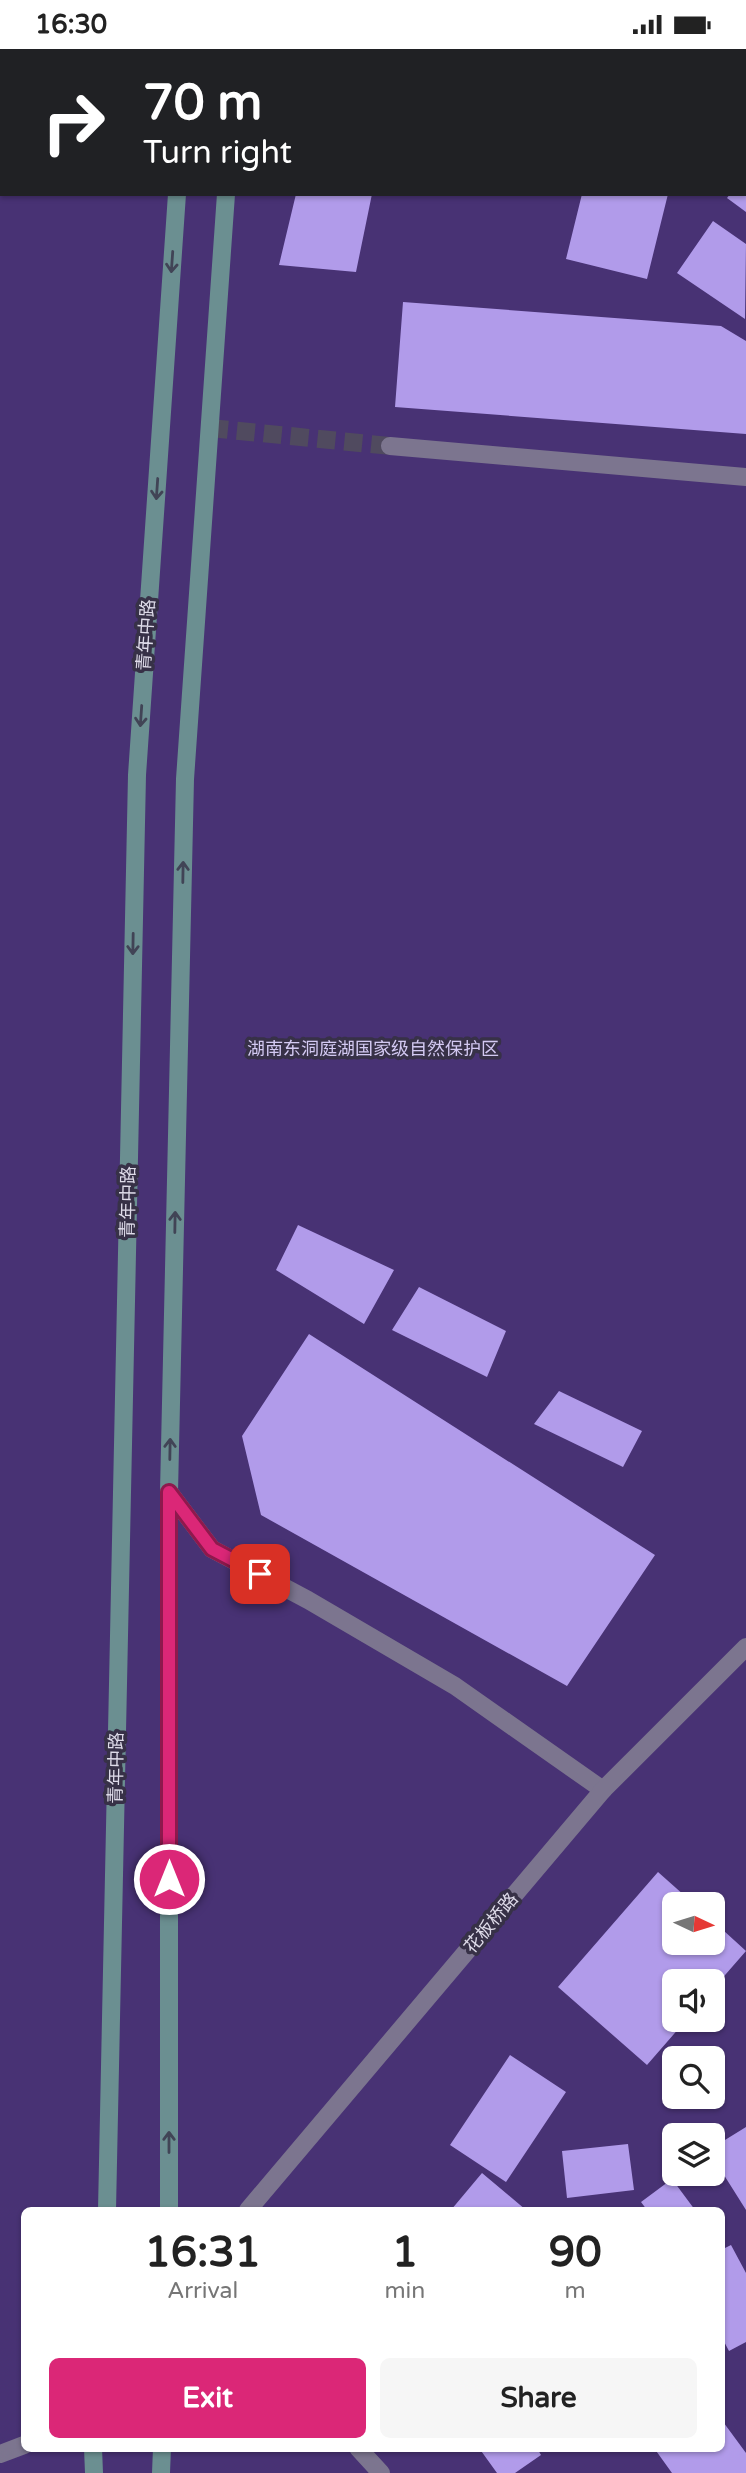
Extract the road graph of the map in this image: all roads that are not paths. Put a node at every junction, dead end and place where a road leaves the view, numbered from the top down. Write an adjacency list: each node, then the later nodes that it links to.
1 (177, 196): 8 (main road, 青年中路, one-way to 8)
2 (226, 196): 5 (main road, one-way to 2)
3 (390, 446): 4 (street)
4 (746, 477)
5 (169, 1492): 7 (street); 9 (main road, one-way to 5)
6 (746, 1647): 7 (street, 花板桥路)
7 (603, 1790): 10 (street, 花板桥路)
8 (107, 2207)
9 (169, 2207)
10 (250, 2207)
11 (21, 2446): 15 (street)
12 (93, 2452): 16 (main road)
13 (162, 2452): 17 (main road)
14 (362, 2452): 18 (street)
15 (0, 2454)
16 (94, 2473)
17 (161, 2473)
18 (381, 2473)

